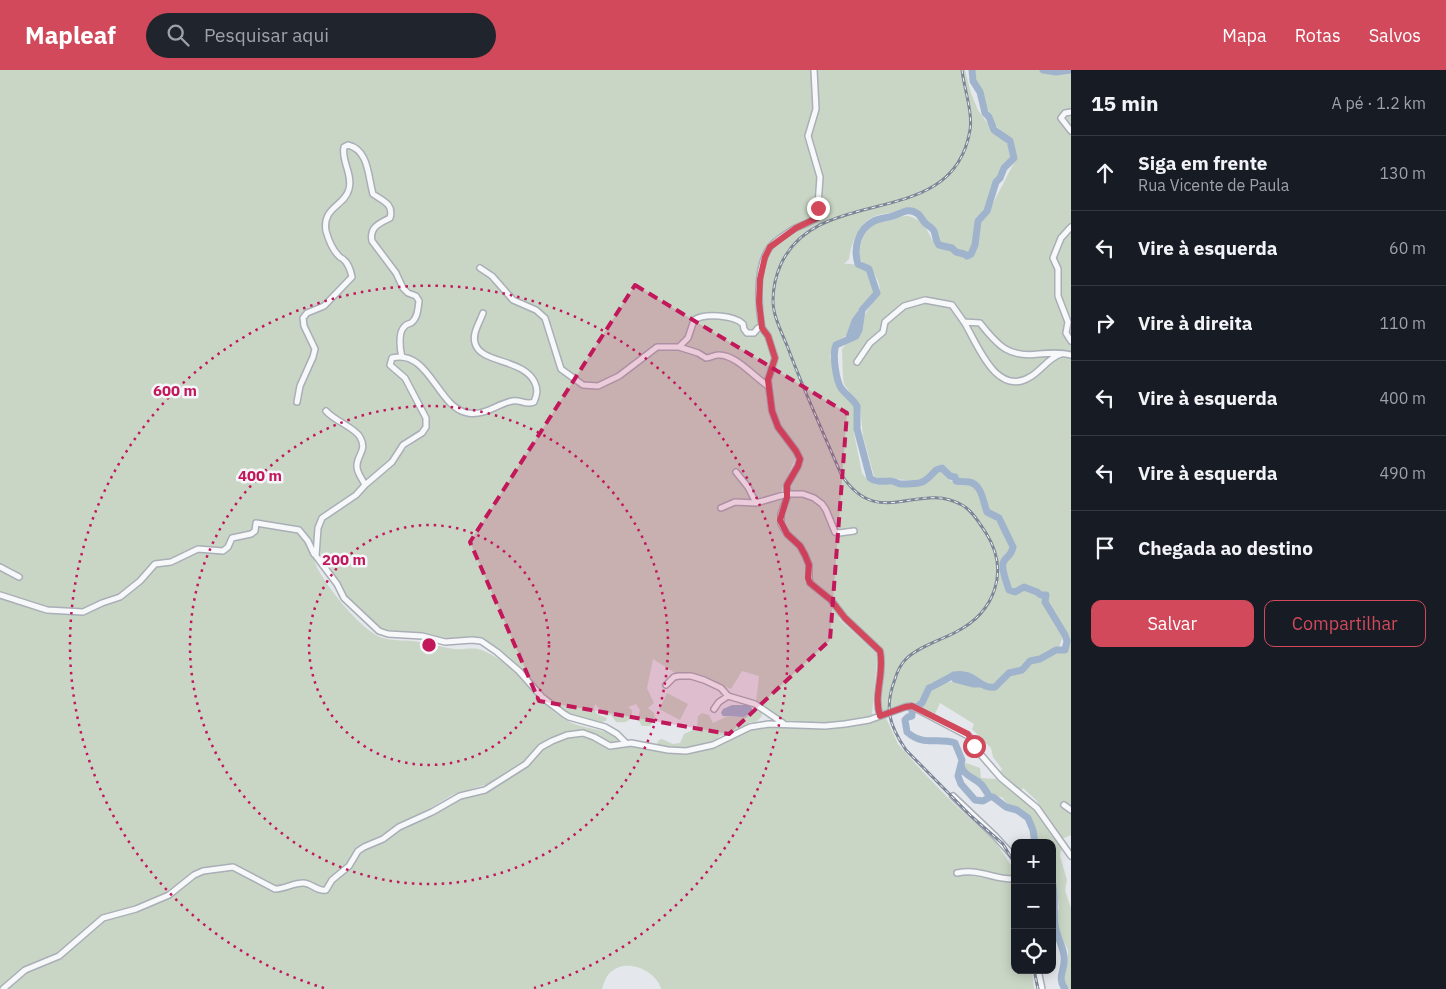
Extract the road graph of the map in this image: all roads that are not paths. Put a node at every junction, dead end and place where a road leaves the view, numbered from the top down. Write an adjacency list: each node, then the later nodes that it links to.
1 (814, 70): 8 (street)
2 (1071, 112): 3 (street)
3 (1071, 131)
4 (1071, 227): 9 (street)
5 (480, 268): 10 (street)
6 (483, 313): 12 (street)
7 (964, 322): 11 (street); 11 (street); 13 (street)
8 (762, 328): 10 (street); 14 (street)
9 (1071, 341)
10 (679, 347): 14 (street)
11 (1068, 354)
12 (402, 357): 15 (street); 18 (street)
13 (858, 362)
14 (768, 386): 19 (street)
15 (297, 402)
16 (326, 411): 18 (street)
17 (736, 472): 20 (street)
18 (365, 485): 23 (street)
19 (787, 494): 20 (street); 22 (street); 30 (street)
20 (756, 504): 21 (street)
21 (721, 508)
22 (854, 531)
23 (316, 556): 26 (street); 32 (street)
24 (0, 567): 25 (street)
25 (19, 576)
26 (0, 594)
27 (666, 685): 28 (street)
28 (728, 696): 29 (street); 31 (street)
29 (714, 709)
30 (880, 716): 31 (street); 37 (street)
31 (786, 724): 32 (street)
32 (626, 744): 41 (street)
33 (953, 796): 36 (street)
34 (1064, 806): 35 (street)
35 (1071, 810)
36 (1011, 853)
37 (1071, 856)
38 (957, 873): 39 (street)
39 (1011, 879)
40 (1039, 974): 42 (street)
41 (3, 989)
42 (1042, 989)

